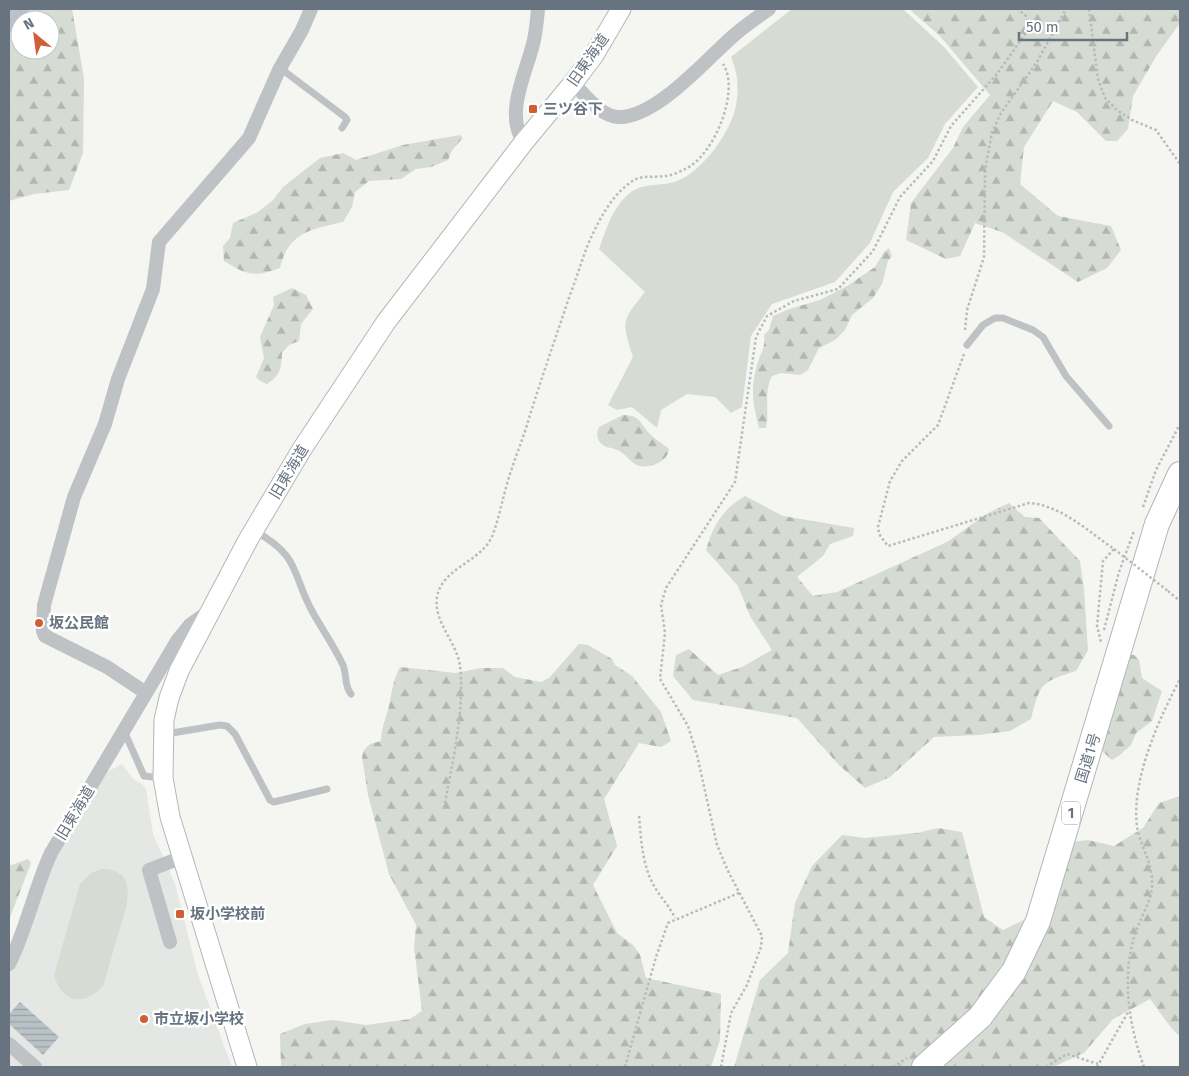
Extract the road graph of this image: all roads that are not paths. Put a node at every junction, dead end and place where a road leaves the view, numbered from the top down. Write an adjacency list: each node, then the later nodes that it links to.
1 (311, 9): 5 (street)
2 (538, 9): 8 (street)
3 (621, 9): 6 (street, 旧東海道)
4 (768, 9): 6 (street)
5 (280, 68): 7 (lane); 14 (street)
6 (573, 82): 8 (street, 旧東海道)
7 (342, 128)
8 (524, 142): 12 (street, 旧東海道)
9 (967, 345): 10 (lane)
10 (1109, 426)
11 (1180, 474): 24 (highway, 国道1号 / 1)
12 (254, 530): 13 (street, 旧東海道); 15 (lane)
13 (209, 611): 14 (street, 旧東海道); 17 (street)
14 (146, 693): 16 (street, 旧東海道)
15 (351, 694)
16 (124, 731): 18 (lane); 22 (street, 旧東海道)
17 (163, 735): 18 (street); 19 (lane)
18 (162, 778): 20 (street)
19 (327, 789)
20 (182, 857): 21 (street); 26 (street)
21 (170, 942)
22 (9, 964)
23 (9, 1044): 25 (street)
24 (916, 1062)
25 (35, 1067)
26 (247, 1067)

